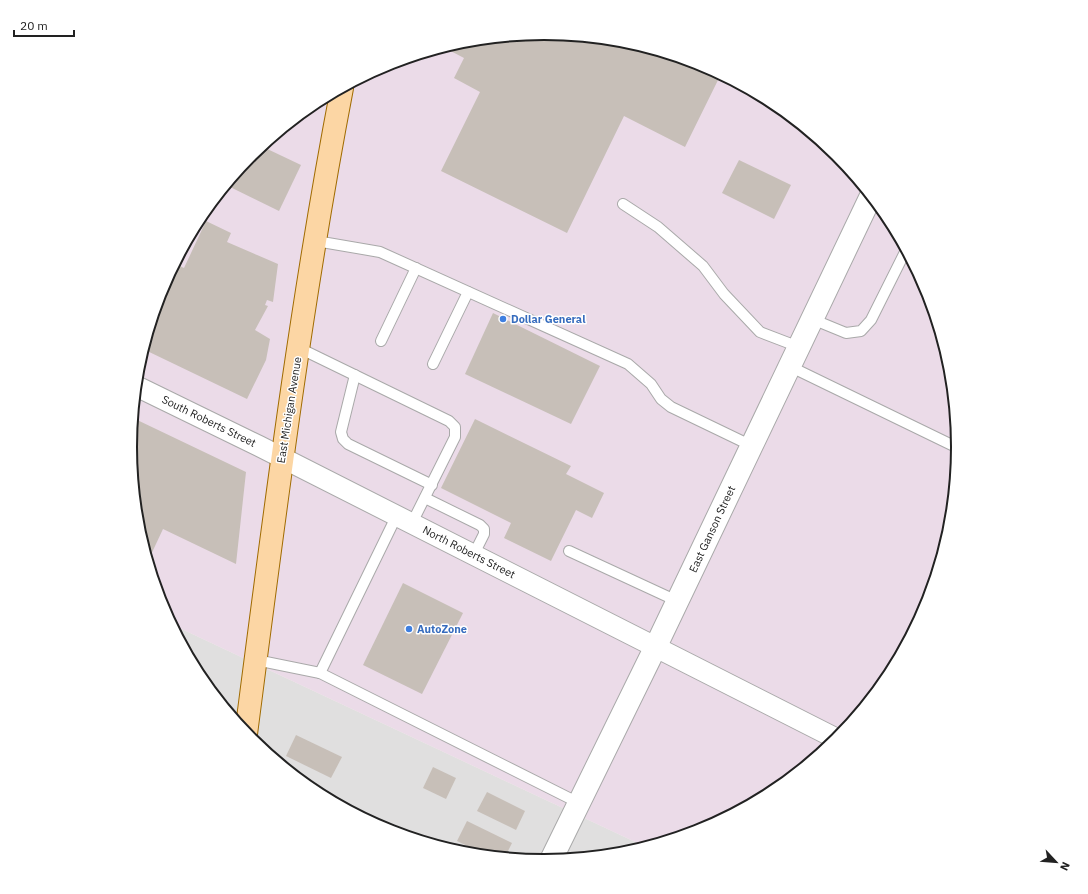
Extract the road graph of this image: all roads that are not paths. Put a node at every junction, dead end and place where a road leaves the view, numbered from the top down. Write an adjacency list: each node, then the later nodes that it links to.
1 (341, 95): 4 (main road, East Michigan Avenue)
2 (869, 201): 8 (street, East Ganson Street)
3 (624, 204): 11 (lane)
4 (316, 241): 6 (lane); 10 (main road, East Michigan Avenue)
5 (903, 256): 8 (lane)
6 (416, 268): 7 (lane); 9 (lane)
7 (468, 292): 12 (lane); 16 (lane)
8 (812, 319): 11 (street, East Ganson Street)
9 (381, 341)
10 (299, 348): 13 (lane); 17 (main road, East Michigan Avenue)
11 (794, 357): 15 (lane); 16 (street, East Ganson Street)
12 (433, 364)
13 (355, 375): 18 (lane); 18 (lane)
14 (141, 388): 17 (street, South Roberts Street)
15 (951, 444)
16 (752, 446): 23 (street, East Ganson Street)
17 (282, 457): 20 (street, North Roberts Street); 25 (main road, East Michigan Avenue)
18 (432, 485): 19 (lane)
19 (425, 498): 20 (lane); 22 (lane)
20 (404, 519): 22 (street, North Roberts Street); 26 (lane)
21 (569, 551): 23 (lane)
22 (474, 554): 24 (street, North Roberts Street)
23 (677, 602): 24 (street, East Ganson Street)
24 (656, 646): 28 (street, North Roberts Street); 29 (street, East Ganson Street)
25 (256, 660): 26 (lane); 27 (main road, East Michigan Avenue)
26 (320, 673): 29 (lane)
27 (247, 725)
28 (831, 736)
29 (579, 803): 30 (street, East Ganson Street)
30 (554, 854)

